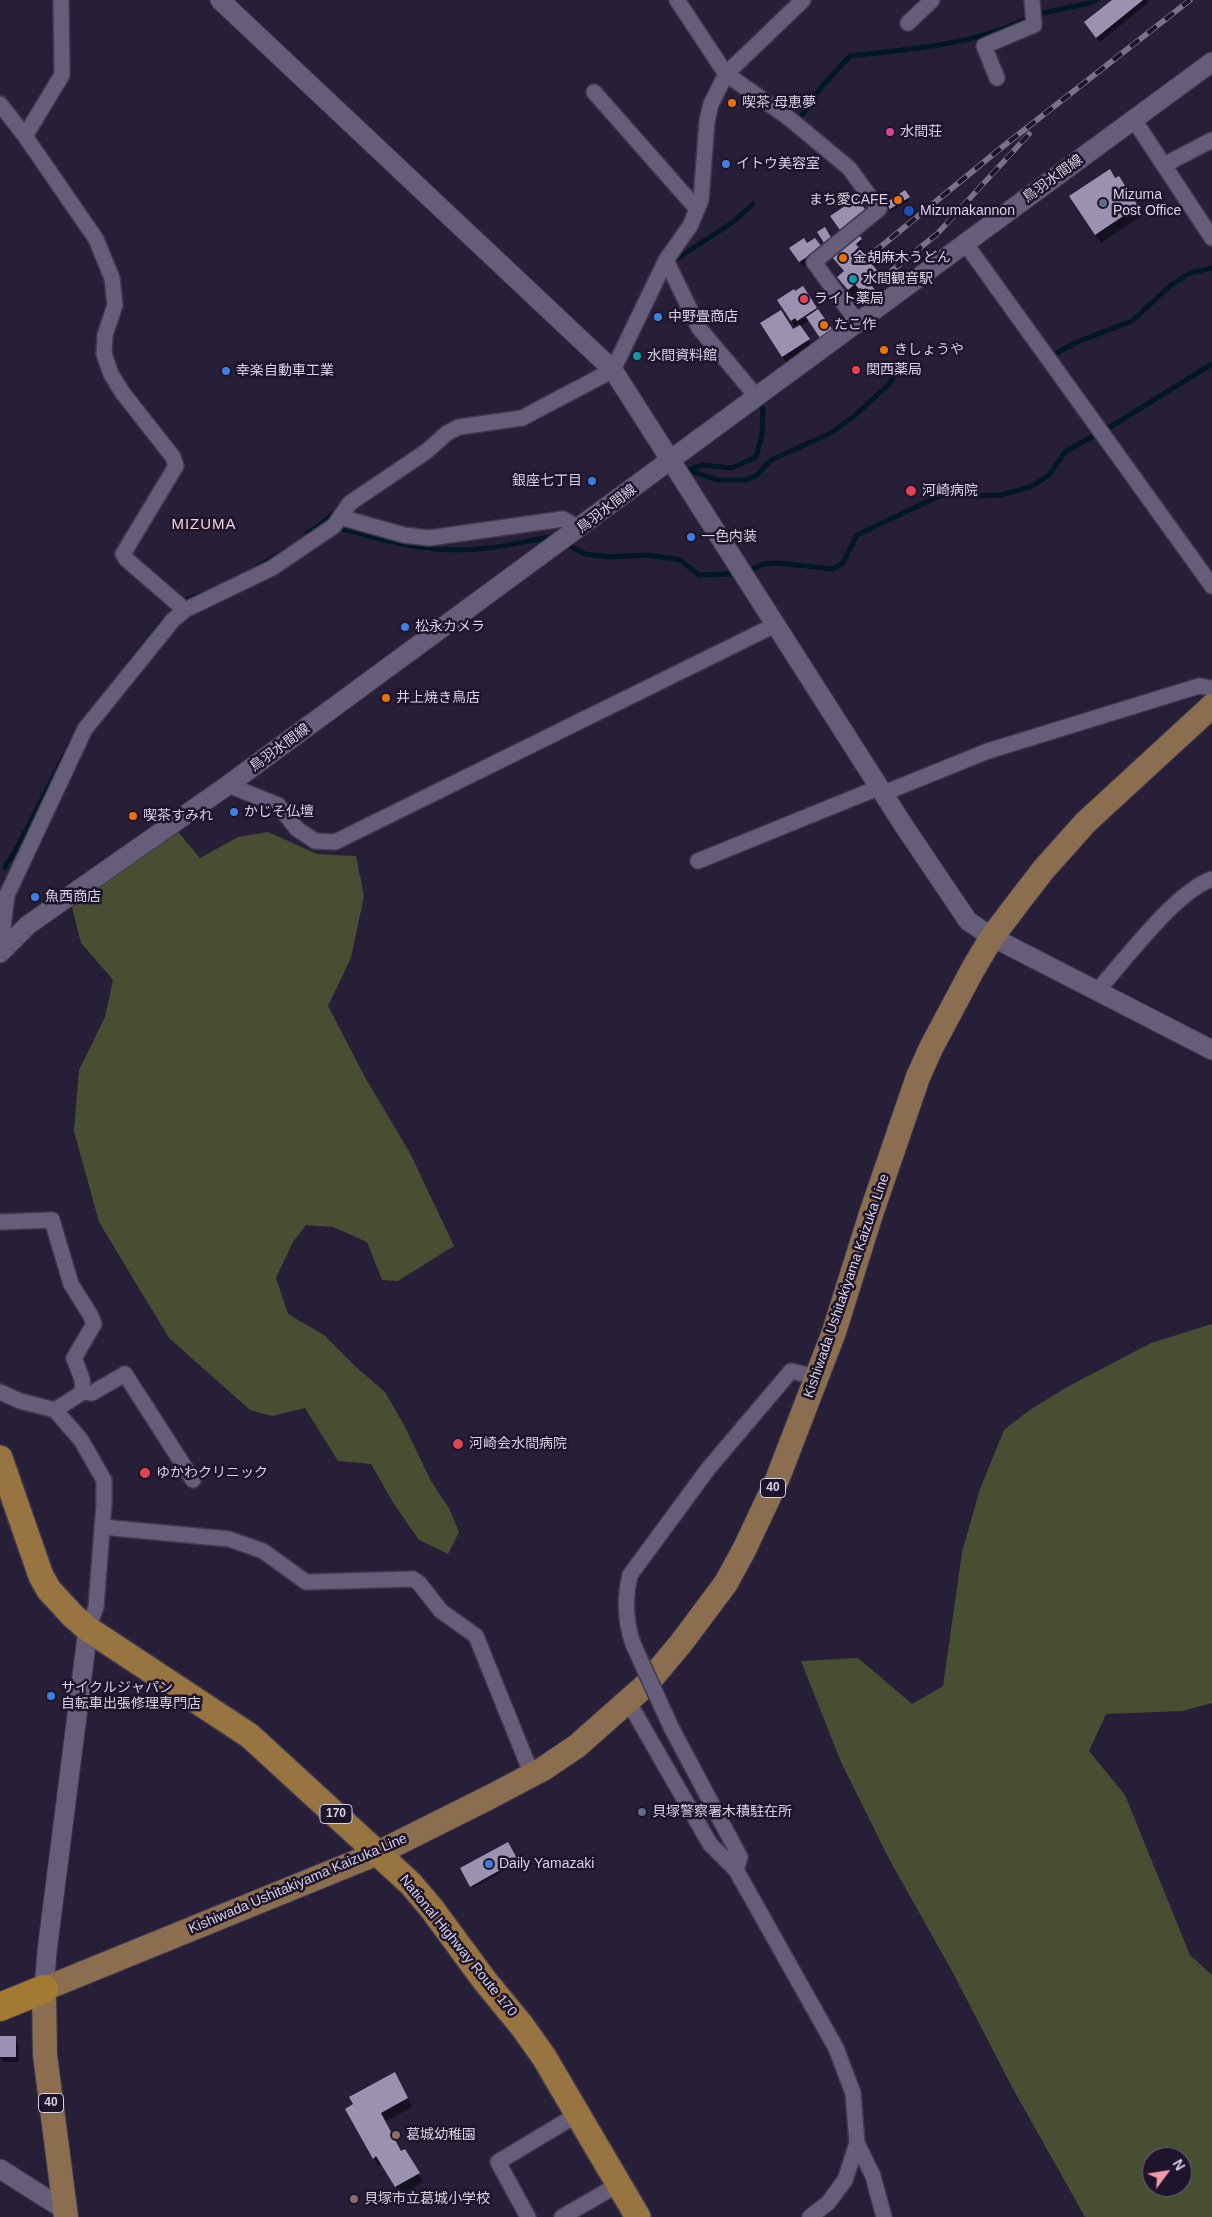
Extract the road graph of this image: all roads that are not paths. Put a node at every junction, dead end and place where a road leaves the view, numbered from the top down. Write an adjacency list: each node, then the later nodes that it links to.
1 (61, 0): 14 (street)
2 (220, 0): 22 (street)
3 (677, 0): 9 (street)
4 (803, 0): 9 (street)
5 (932, 0): 7 (street)
6 (1032, 0): 10 (street)
7 (908, 23)
8 (1212, 62): 13 (street, 鳥羽水間線)
9 (726, 74): 17 (street); 21 (street)
10 (997, 78)
11 (594, 92): 17 (street)
12 (0, 104): 14 (street)
13 (1134, 120): 16 (street); 19 (street, 鳥羽水間線)
14 (24, 136): 28 (street)
15 (1212, 140): 16 (street)
16 (1164, 165): 18 (street)
17 (697, 209): 20 (street)
18 (1212, 238)
19 (965, 243): 21 (street, 鳥羽水間線); 27 (street)
20 (666, 260): 22 (street); 23 (street)
21 (858, 323): 23 (street, 鳥羽水間線)
22 (613, 370): 24 (street); 25 (street)
23 (757, 397): 24 (street, 鳥羽水間線)
24 (672, 460): 26 (street, 鳥羽水間線); 29 (street)
25 (340, 517): 26 (street); 28 (street)
26 (580, 529): 32 (street, 鳥羽水間線)
27 (1212, 586)
28 (185, 610): 37 (street)
29 (776, 624): 32 (street); 33 (street)
30 (1212, 688): 33 (street)
31 (1212, 706): 36 (main road, Kishiwada Ushitakiyama Kaizuka Line / 40)
32 (228, 785): 37 (street, 鳥羽水間線)
33 (882, 790): 34 (street); 36 (street)
34 (698, 861)
35 (1212, 879): 38 (street)
36 (992, 937): 38 (street); 41 (main road, Kishiwada Ushitakiyama Kaizuka Line / 40)
37 (0, 952)
38 (1098, 990): 39 (street)
39 (1212, 1050)
40 (0, 1222): 43 (street)
41 (816, 1377): 49 (main road, Kishiwada Ushitakiyama Kaizuka Line / 40); 52 (street, bridge)
42 (0, 1392): 44 (street)
43 (83, 1392): 44 (street); 46 (street)
44 (55, 1410): 47 (street)
45 (0, 1458): 48 (highway, National Highway Route 170 / 170)
46 (193, 1480)
47 (102, 1527): 48 (street); 50 (street)
48 (88, 1629): 51 (highway, National Highway Route 170 / 170); 53 (street)
49 (628, 1701): 50 (main road, Kishiwada Ushitakiyama Kaizuka Line / 40); 52 (street)
50 (532, 1775): 51 (main road, Kishiwada Ushitakiyama Kaizuka Line / 40)
51 (378, 1853): 53 (main road, Kishiwada Ushitakiyama Kaizuka Line / 40); 55 (highway, National Highway Route 170 / 170)
52 (736, 1870): 56 (street)
53 (44, 1989): 54 (highway); 59 (main road, 40)
54 (0, 2007)
55 (578, 2114): 58 (highway, National Highway Route 170 / 170); 60 (street)
56 (857, 2143): 63 (street); 64 (street)
57 (0, 2169): 59 (street)
58 (619, 2184): 61 (street); 62 (highway, National Highway Route 170 / 170)
59 (68, 2215)
60 (528, 2217)
61 (562, 2217)
62 (638, 2217)
63 (810, 2217)
64 (884, 2217)

